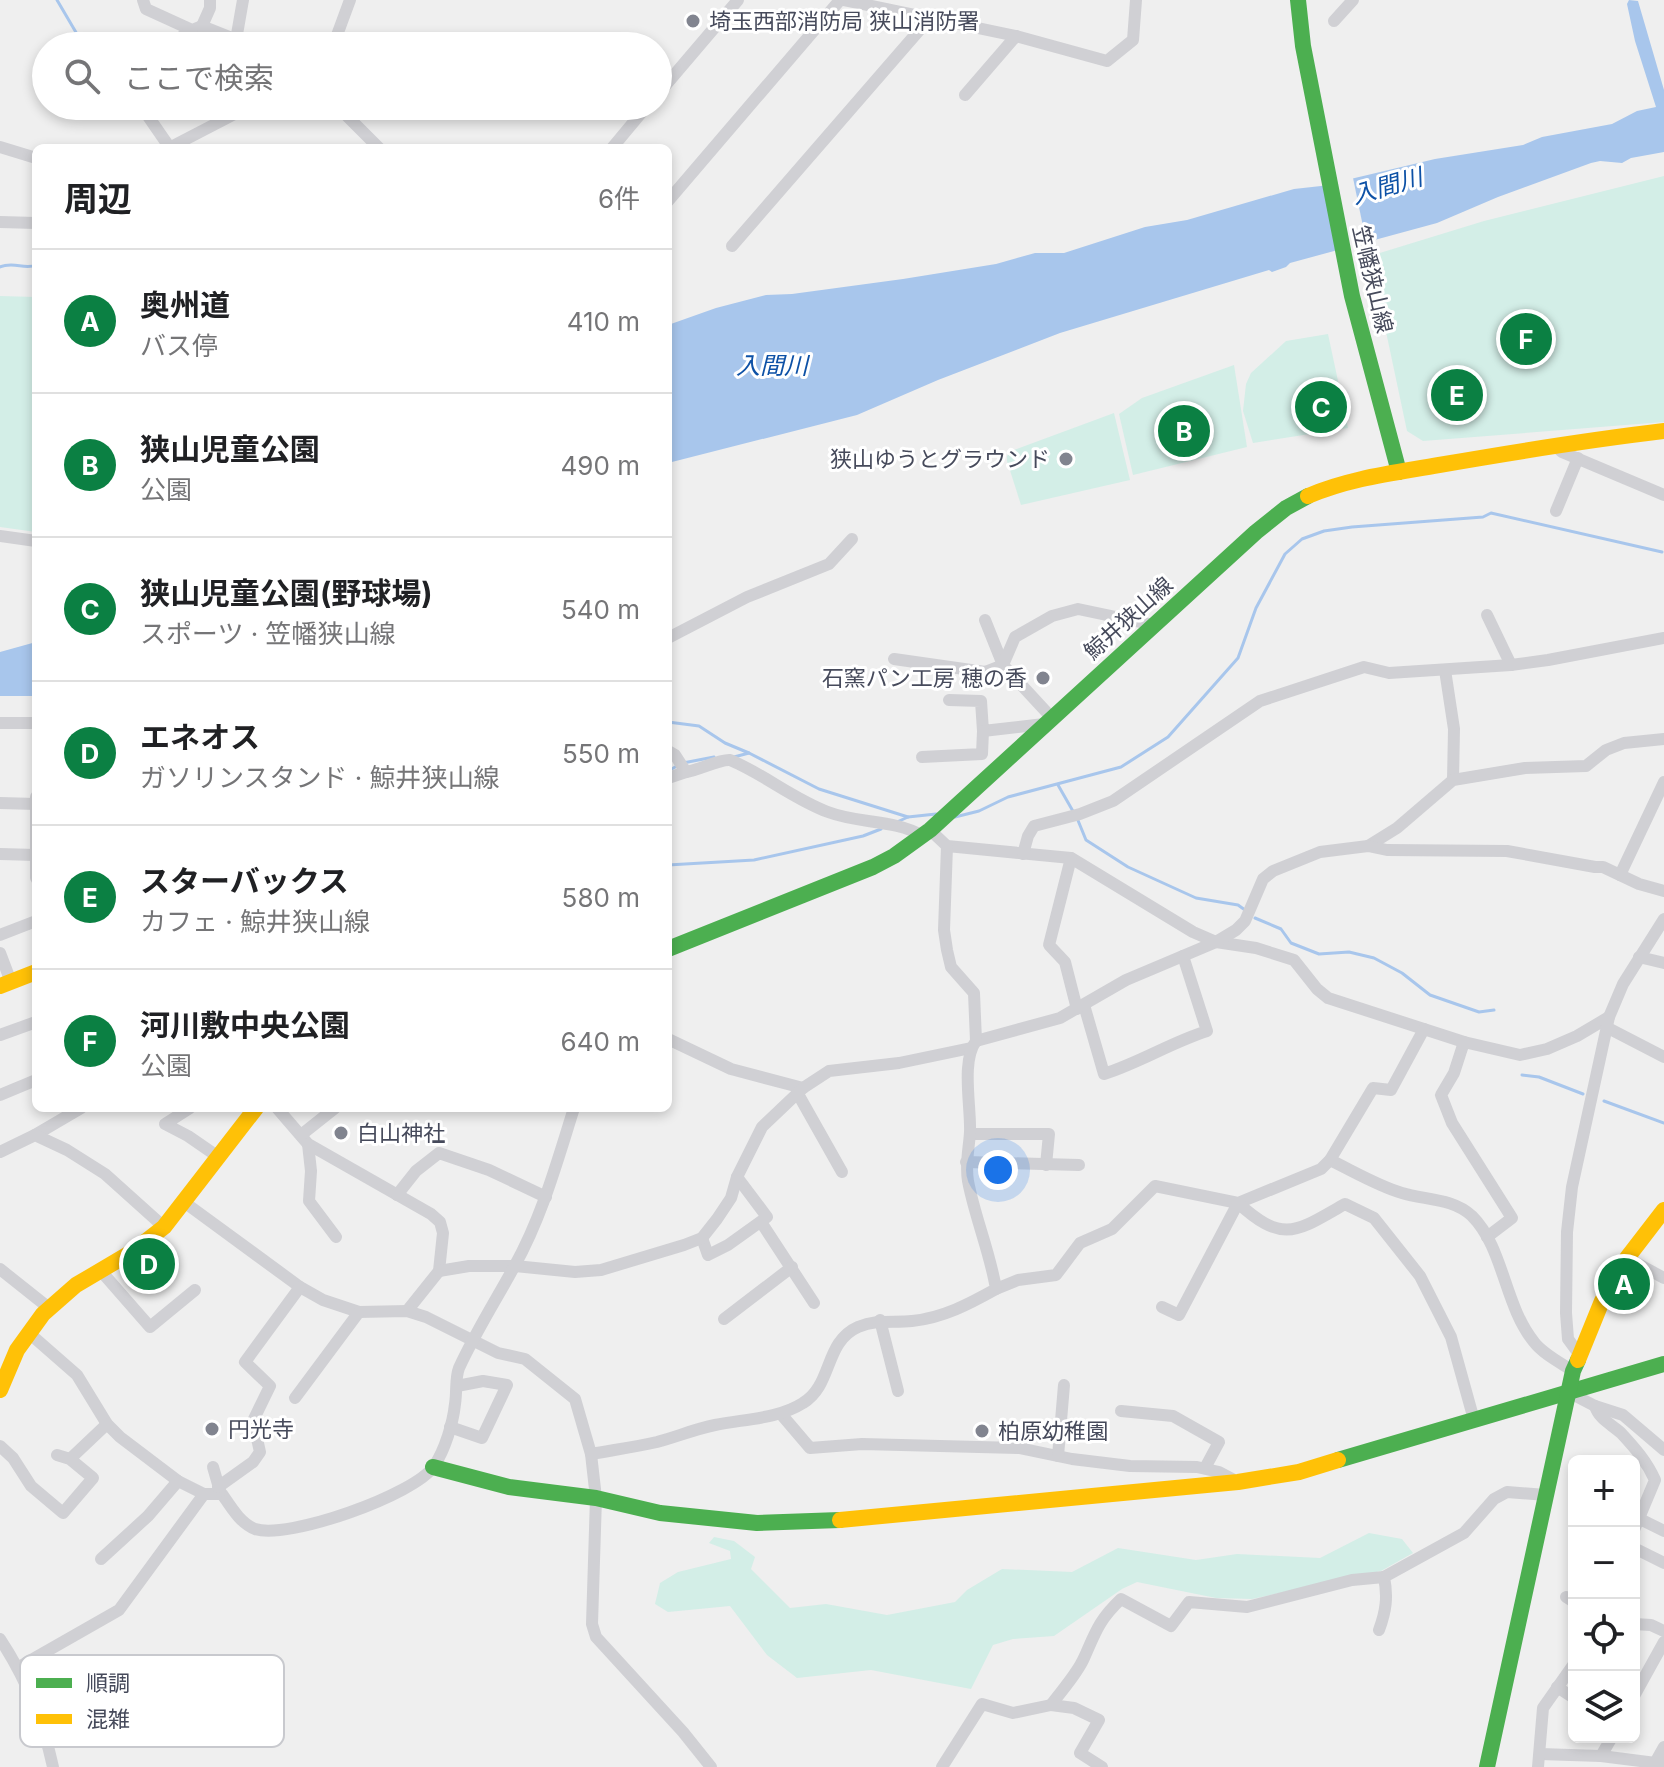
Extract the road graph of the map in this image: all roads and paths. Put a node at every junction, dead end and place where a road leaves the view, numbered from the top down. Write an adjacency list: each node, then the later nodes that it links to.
1 (143, 0): 12 (street)
2 (210, 0): 12 (street)
3 (243, 0): 15 (street)
4 (350, 0): 16 (street)
5 (738, 0): 18 (street)
6 (841, 0): 10 (street); 30 (street)
7 (1136, 0): 17 (street)
8 (1298, 0): 37 (main road, 笠幡狭山線)
9 (1353, 0): 11 (street)
10 (929, 19): 17 (street); 33 (street)
11 (1334, 21)
12 (197, 28): 13 (street); 14 (street)
13 (190, 32)
14 (210, 32)
15 (237, 32)
16 (338, 32)
17 (1016, 36): 19 (street)
18 (672, 78)
19 (965, 95)
20 (151, 120): 24 (street)
21 (223, 120): 25 (street)
22 (351, 120): 26 (street)
23 (635, 120): 27 (street)
24 (167, 144)
25 (178, 144)
26 (375, 144)
27 (615, 144)
28 (0, 147): 29 (street)
29 (32, 157)
30 (672, 196)
31 (0, 222): 32 (street)
32 (32, 223)
33 (732, 246)
34 (1664, 431): 35 (main road, 鯨井狭山線)
35 (1554, 445): 36 (street); 37 (main road, 鯨井狭山線)
36 (1578, 458): 38 (street); 39 (street)
37 (1399, 472): 45 (main road, 鯨井狭山線)
38 (1664, 495)
39 (1556, 511)
40 (0, 536): 42 (street)
41 (852, 539): 46 (street)
42 (32, 540)
43 (1487, 615): 50 (street)
44 (985, 620): 49 (street)
45 (1154, 625): 49 (street); 53 (main road, 鯨井狭山線)
46 (672, 636)
47 (1664, 638): 50 (street)
48 (894, 659): 49 (street)
49 (1003, 665): 53 (street)
50 (1511, 665): 51 (street)
51 (1445, 670): 62 (street); 70 (street)
52 (949, 700): 56 (street)
53 (1047, 721): 56 (street); 66 (main road, 鯨井狭山線)
54 (0, 723): 55 (street)
55 (32, 723)
56 (983, 731): 59 (street)
57 (1664, 739): 62 (street)
58 (672, 753): 60 (street)
59 (922, 757)
60 (686, 772): 61 (street); 66 (street)
61 (672, 777)
62 (1453, 780): 68 (street)
63 (1664, 782): 73 (street)
64 (0, 803): 65 (street)
65 (32, 804)
66 (927, 833): 67 (street); 79 (main road, 鯨井狭山線)
67 (947, 846): 70 (street); 93 (street)
68 (1368, 846): 73 (street); 78 (street)
69 (0, 854): 71 (street)
70 (1023, 854): 72 (street)
71 (32, 855)
72 (1071, 858): 78 (street); 86 (street)
73 (1620, 875): 74 (street)
74 (1664, 891)
75 (1664, 919): 82 (street)
76 (32, 923): 77 (street)
77 (0, 935)
78 (1216, 942): 81 (street); 89 (street)
79 (672, 947)
80 (0, 953): 85 (street)
81 (1183, 956): 86 (street); 86 (street)
82 (1639, 957): 83 (street); 87 (street)
83 (1664, 963)
84 (32, 974): 85 (main road)
85 (5, 984)
86 (1081, 1007): 93 (street)
87 (1609, 1023): 92 (street); 94 (street); 145 (street)
88 (32, 1024): 90 (street)
89 (1424, 1029): 92 (street); 109 (street)
90 (0, 1035)
91 (672, 1041): 96 (street)
92 (1464, 1042): 124 (street)
93 (974, 1044): 96 (street); 104 (street)
94 (1664, 1057)
95 (32, 1082): 97 (street)
96 (801, 1091): 113 (street); 114 (street)
97 (0, 1095)
98 (71, 1112): 105 (street)
99 (184, 1112): 108 (street)
100 (253, 1112): 108 (main road)
101 (280, 1112): 106 (street)
102 (331, 1112): 106 (street)
103 (573, 1112): 116 (street)
104 (970, 1134): 110 (street); 111 (street)
105 (35, 1135): 107 (street); 121 (street)
106 (304, 1139): 115 (street); 123 (street)
107 (0, 1152)
108 (217, 1156): 117 (main road)
109 (1330, 1160): 118 (street); 124 (street)
110 (966, 1162): 111 (street); 134 (street)
111 (1046, 1165): 112 (street)
112 (1079, 1165)
113 (842, 1172)
114 (737, 1177): 120 (street); 125 (street)
115 (397, 1195): 116 (street); 131 (street)
116 (546, 1197): 127 (street)
117 (184, 1202): 121 (main road); 133 (street)
118 (1238, 1203): 134 (street); 137 (street); 157 (street)
119 (1664, 1210): 122 (main road)
120 (761, 1222): 125 (street); 128 (street)
121 (164, 1227): 130 (main road)
122 (1658, 1229): 126 (main road)
123 (336, 1237)
124 (1487, 1237): 147 (street)
125 (702, 1238): 127 (street)
126 (1627, 1258): 132 (street); 145 (main road)
127 (515, 1266): 131 (street); 144 (street)
128 (792, 1267): 136 (street); 141 (street)
129 (0, 1269): 138 (street)
130 (101, 1271): 135 (street); 138 (main road)
131 (439, 1271): 139 (street)
132 (1664, 1278)
133 (300, 1287): 140 (street); 171 (street)
134 (996, 1289): 142 (street)
135 (195, 1290)
136 (814, 1303)
137 (1162, 1307)
138 (49, 1308): 143 (main road)
139 (407, 1311): 140 (street); 144 (street)
140 (359, 1312): 153 (street)
141 (724, 1319)
142 (880, 1320): 151 (street); 156 (street)
143 (29, 1333): 150 (main road); 158 (street)
144 (473, 1342): 149 (street); 162 (street)
145 (1579, 1354): 147 (main road)
146 (1664, 1364): 152 (main road)
147 (1573, 1371): 152 (main road)
148 (1064, 1385): 165 (street)
149 (457, 1386): 159 (street); 159 (street)
150 (0, 1390)
151 (898, 1391)
152 (1568, 1392): 154 (street); 157 (main road); 173 (main road)
153 (295, 1398)
154 (1595, 1406): 161 (street); 163 (street)
155 (1121, 1411): 168 (street)
156 (781, 1414): 162 (street); 165 (street)
157 (1474, 1420): 170 (main road)
158 (107, 1424): 160 (street); 169 (street)
159 (450, 1427): 167 (street)
160 (0, 1446)
161 (1664, 1450)
162 (591, 1454): 174 (street)
163 (1640, 1455)
164 (1640, 1455): 175 (street)
165 (1058, 1456): 168 (street)
166 (213, 1467): 171 (street)
167 (433, 1467): 171 (street); 174 (main road)
168 (1205, 1468): 170 (street)
169 (178, 1481): 172 (street); 179 (street)
170 (1238, 1482): 174 (main road)
171 (220, 1491): 172 (street)
172 (204, 1494): 187 (street)
173 (1546, 1495): 181 (street); 204 (main road)
174 (596, 1498): 201 (street)
175 (1640, 1501)
176 (1640, 1525): 177 (street)
177 (1664, 1531)
178 (1640, 1551): 180 (street)
179 (101, 1559)
180 (1664, 1563)
181 (1384, 1577): 183 (street); 193 (street)
182 (1640, 1624): 184 (street)
183 (1379, 1630)
184 (1664, 1631)
185 (0, 1639): 188 (street)
186 (1664, 1642): 190 (street)
187 (40, 1655)
188 (19, 1667)
189 (1569, 1671): 191 (street)
190 (1640, 1682)
191 (1557, 1687): 192 (street); 198 (street)
192 (1568, 1694)
193 (1051, 1705): 202 (street); 203 (street)
194 (1609, 1743): 197 (street)
195 (48, 1747): 200 (street)
196 (1664, 1747): 199 (street)
197 (1601, 1756): 198 (street); 199 (street)
198 (1539, 1761)
199 (1660, 1763)
200 (53, 1767)
201 (711, 1767)
202 (942, 1767)
203 (1102, 1767)
204 (1487, 1767)

